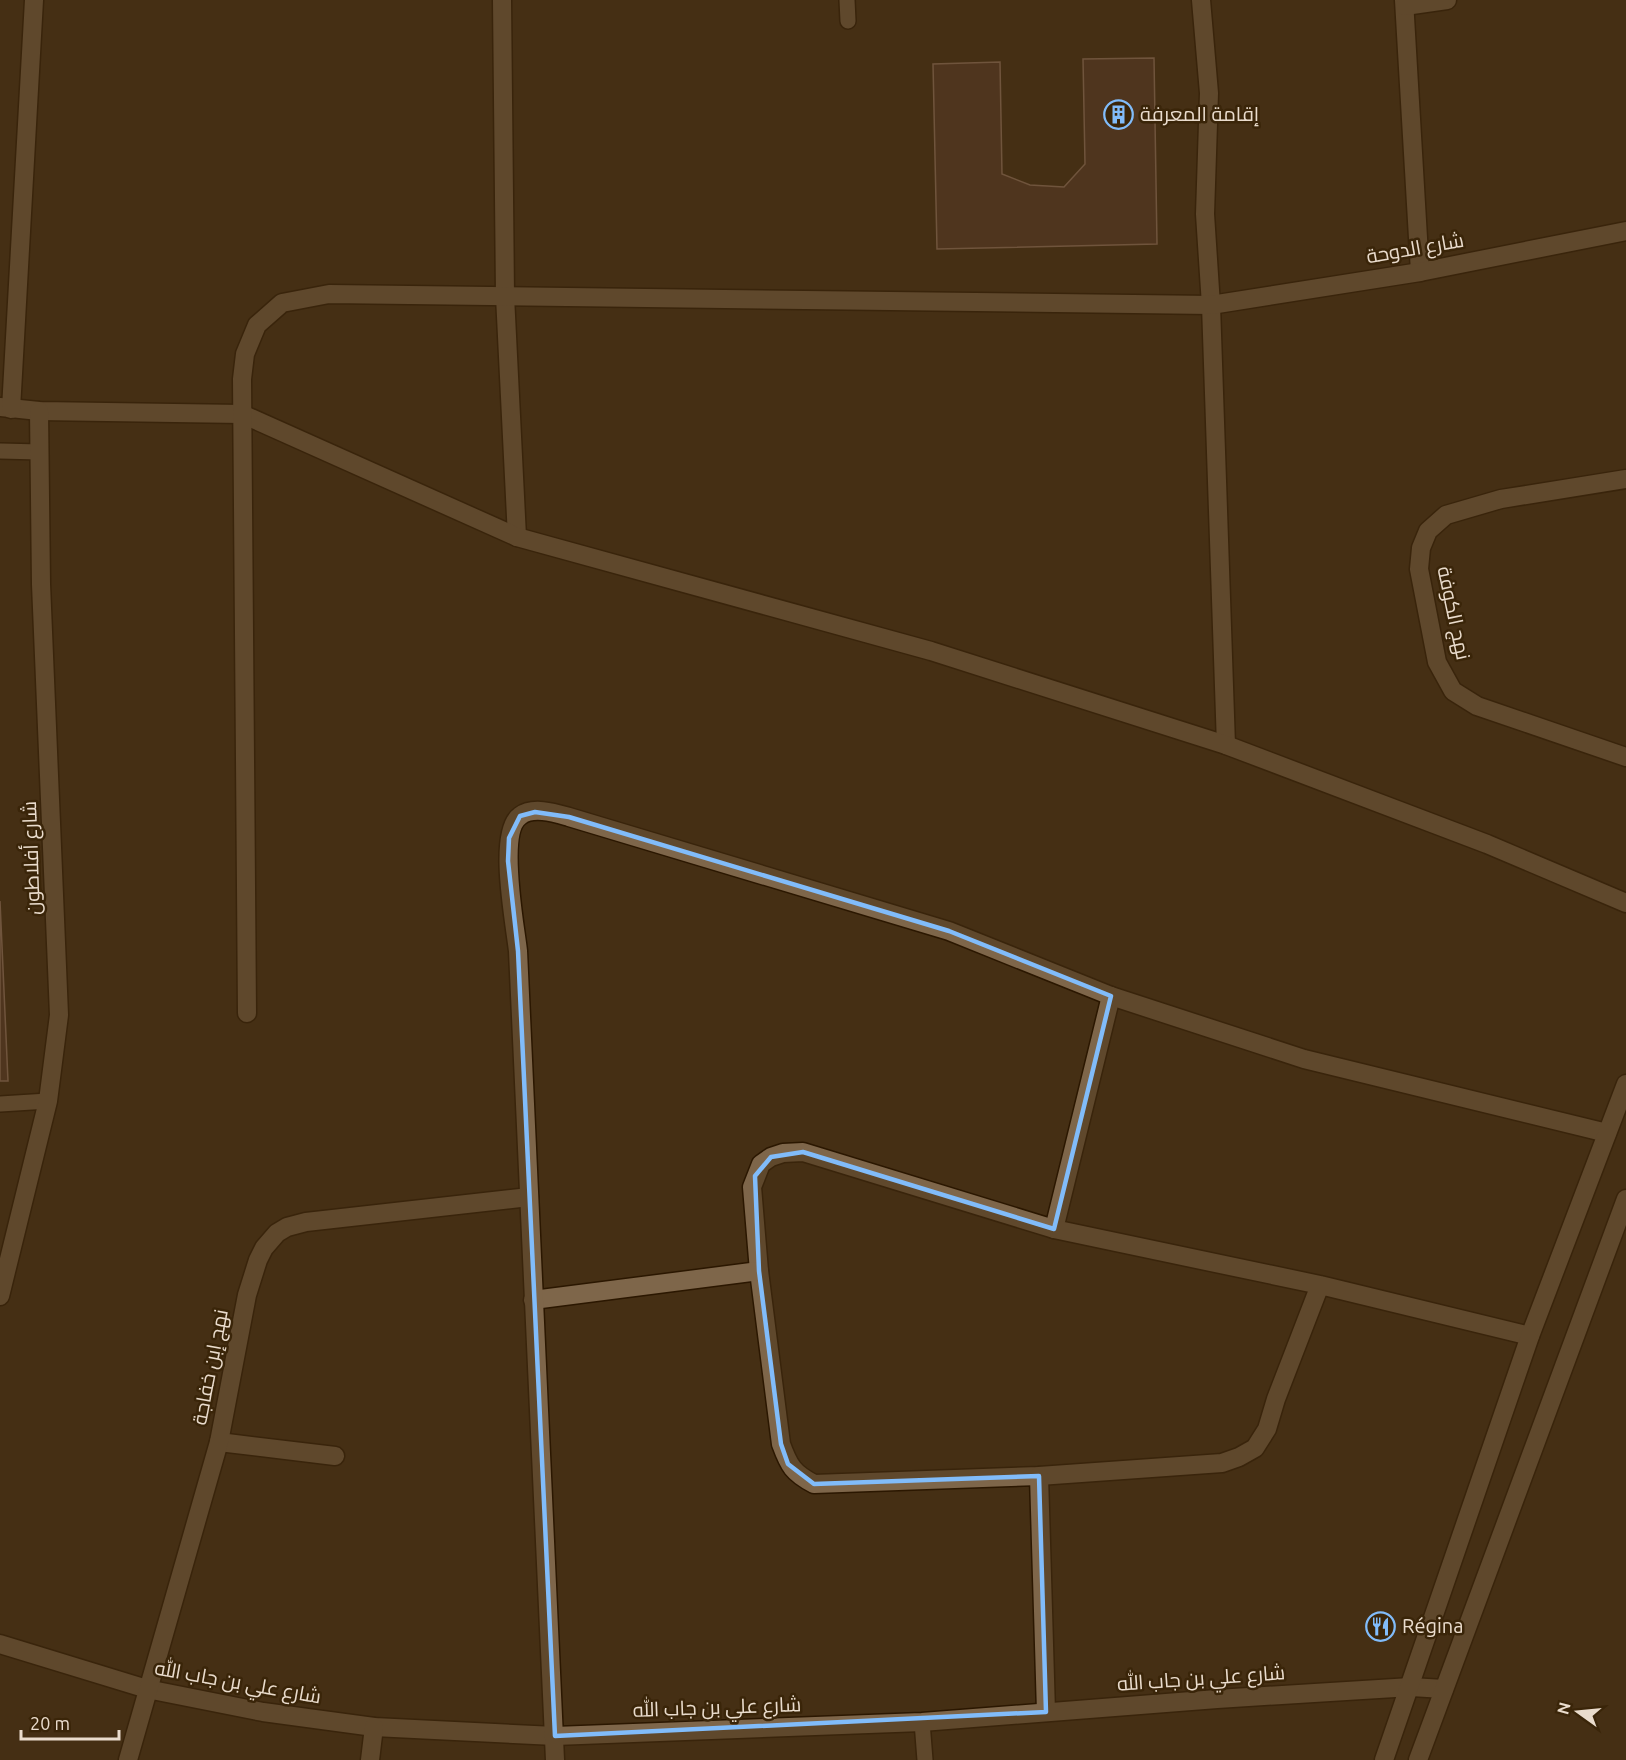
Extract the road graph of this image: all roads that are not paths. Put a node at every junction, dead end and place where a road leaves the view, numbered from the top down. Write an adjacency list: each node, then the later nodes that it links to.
1 (34, 0): 12 (street)
2 (502, 0): 10 (street)
3 (847, 0): 7 (lane)
4 (1201, 0): 11 (street)
5 (1447, 0): 6 (street)
6 (1405, 3): 9 (street)
7 (848, 21)
8 (1626, 231): 9 (street, شارع الدوحة)
9 (1420, 272): 11 (street, شارع الدوحة)
10 (505, 296): 11 (street, شارع الدوحة); 14 (street, شارع الدوحة); 18 (street)
11 (1210, 305): 19 (street)
12 (5, 408): 13 (street)
13 (39, 411): 14 (street); 16 (street, شارع أفلاطون)
14 (242, 414): 18 (street); 23 (street, شارع الدوحة)
15 (0, 451): 16 (lane)
16 (40, 452): 25 (street, شارع أفلاطون)
17 (1626, 479): 20 (street, نهج الكوفة)
18 (517, 537): 19 (street)
19 (1226, 745): 21 (street)
20 (1626, 757)
21 (1626, 903)
22 (1111, 996): 27 (street); 28 (street); 30 (street)
23 (247, 1013)
24 (1626, 1084): 27 (street)
25 (48, 1101): 26 (lane); 31 (street, شارع أفلاطون)
26 (0, 1104)
27 (1607, 1133): 36 (street)
28 (529, 1197): 35 (street); 37 (street, نهج إبن خفاجة)
29 (1626, 1199): 43 (street)
30 (1054, 1229): 32 (street); 33 (street)
31 (7, 1249): 34 (street, شارع أفلاطون)
32 (759, 1271): 35 (street); 39 (street)
33 (1320, 1285): 36 (street); 39 (street)
34 (0, 1296)
35 (533, 1300): 47 (street)
36 (1530, 1336): 41 (street)
37 (219, 1442): 38 (street); 42 (street, نهج إبن خفاجة)
38 (335, 1456)
39 (1039, 1476): 44 (street)
40 (0, 1644): 42 (street, شارع علي بن جاب الله)
41 (1411, 1687): 43 (street, شارع علي بن جاب الله); 44 (street, شارع علي بن جاب الله); 52 (street)
42 (147, 1689): 46 (street, شارع علي بن جاب الله); 48 (street, نهج إبن خفاجة)
43 (1444, 1689): 53 (street)
44 (1046, 1712): 45 (street, شارع علي بن جاب الله)
45 (922, 1722): 47 (street, شارع علي بن جاب الله); 51 (lane)
46 (374, 1727): 47 (street, شارع علي بن جاب الله); 49 (street)
47 (555, 1736): 50 (street)
48 (128, 1760)
49 (370, 1760)
50 (555, 1760)
51 (925, 1760)
52 (1384, 1760)
53 (1418, 1760)

